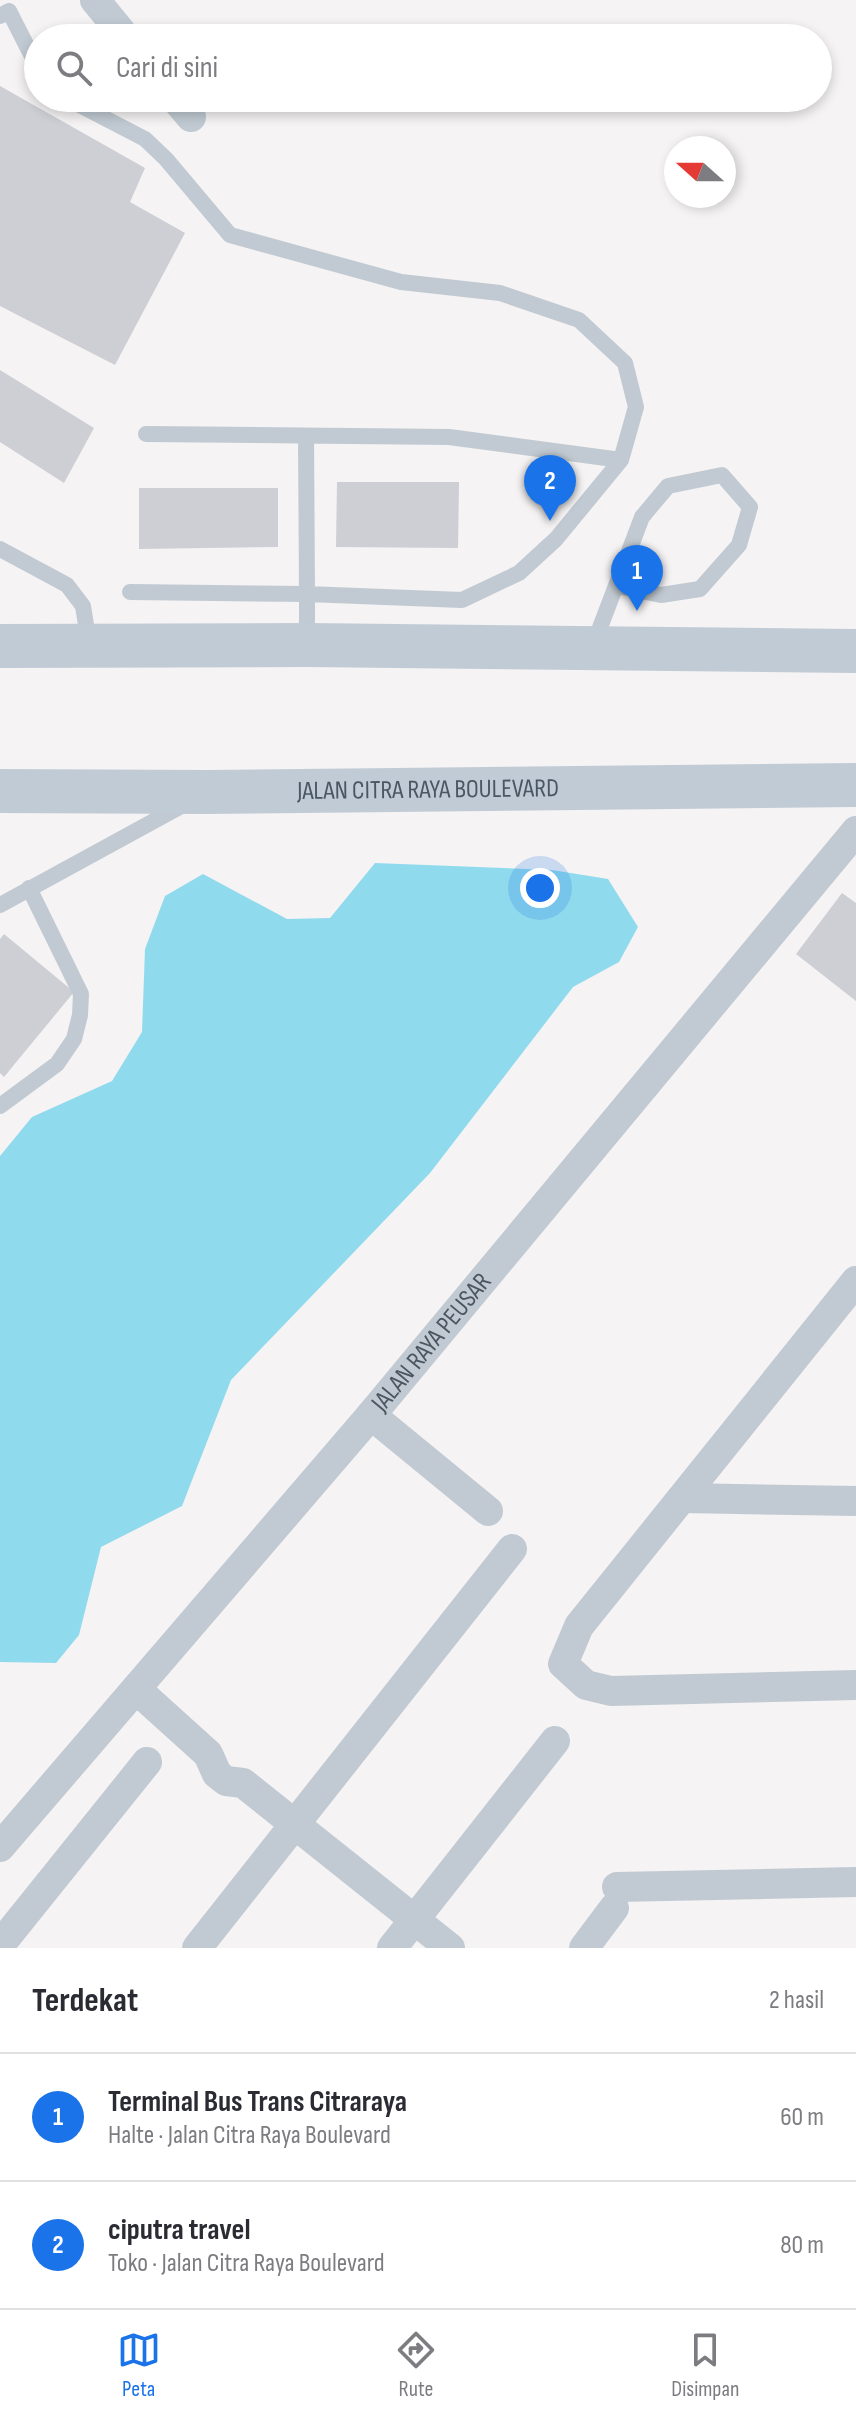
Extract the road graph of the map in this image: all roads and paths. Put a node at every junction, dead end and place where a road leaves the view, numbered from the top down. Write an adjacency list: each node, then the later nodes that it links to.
1 (95, 0): 3 (street)
2 (0, 16): 4 (lane)
3 (115, 24)
4 (24, 40)
5 (93, 112): 8 (lane)
6 (146, 434): 7 (lane)
7 (306, 436): 8 (lane); 12 (lane)
8 (621, 460): 12 (lane)
9 (0, 549): 15 (lane)
10 (617, 586): 10 (lane); 16 (lane)
11 (130, 592): 12 (lane)
12 (307, 594): 13 (lane)
13 (307, 645): 15 (main road); 16 (main road)
14 (0, 646): 15 (main road)
15 (90, 646)
16 (592, 649): 17 (main road)
17 (856, 651)
18 (856, 785): 20 (main road, JALAN CITRA RAYA BOULEVARD)
19 (0, 791): 20 (main road, JALAN CITRA RAYA BOULEVARD)
20 (207, 792): 22 (lane)
21 (856, 831): 28 (street, JALAN RAYA PEUSAR)
22 (29, 888): 23 (lane); 24 (lane)
23 (0, 905)
24 (0, 1106)
25 (856, 1281): 26 (street)
26 (824, 1320): 27 (street); 29 (street)
27 (856, 1322)
28 (371, 1415): 31 (street); 34 (street, JALAN RAYA PEUSAR)
29 (682, 1498): 30 (street); 33 (street)
30 (856, 1501)
31 (488, 1511)
32 (512, 1549): 37 (street)
33 (856, 1685)
34 (136, 1689): 37 (street); 38 (street, JALAN RAYA PEUSAR)
35 (555, 1741): 40 (street)
36 (147, 1762): 41 (street)
37 (296, 1825): 40 (street); 42 (street)
38 (0, 1847)
39 (856, 1882): 45 (street)
40 (415, 1920): 43 (street); 44 (street)
41 (0, 1945)
42 (197, 1948)
43 (392, 1948)
44 (450, 1948)
45 (584, 1948)

